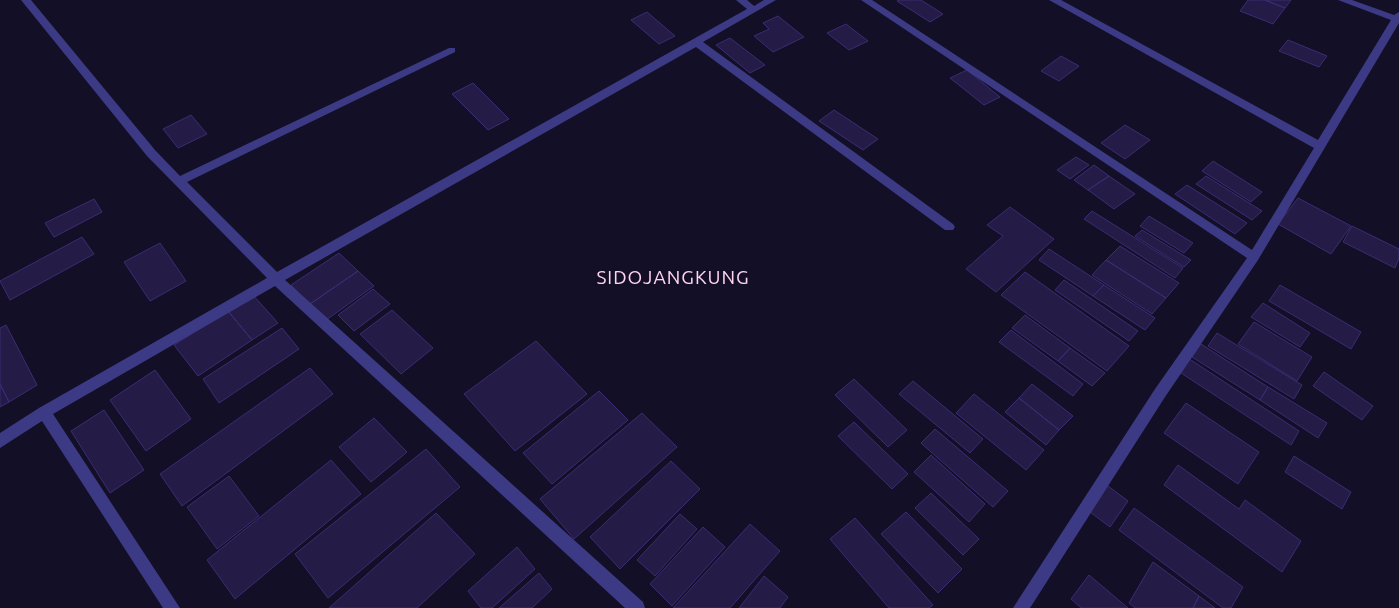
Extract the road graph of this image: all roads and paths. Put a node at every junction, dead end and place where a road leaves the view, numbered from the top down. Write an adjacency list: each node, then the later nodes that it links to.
1 (26, 0): 12 (street)
2 (741, 0): 7 (street)
3 (771, 0): 7 (street)
4 (866, 0): 14 (street)
5 (1054, 0): 11 (street)
6 (1343, 0): 8 (street)
7 (754, 10): 9 (street)
8 (1398, 17): 11 (street)
9 (696, 42): 13 (street); 15 (street)
10 (452, 50): 12 (street)
11 (1320, 146): 14 (street)
12 (179, 181): 15 (street)
13 (950, 227)
14 (1254, 257): 20 (street)
15 (276, 279): 16 (street); 19 (street)
16 (44, 412): 17 (street); 18 (street)
17 (0, 441)
18 (172, 608)
19 (637, 608)
20 (1021, 608)

